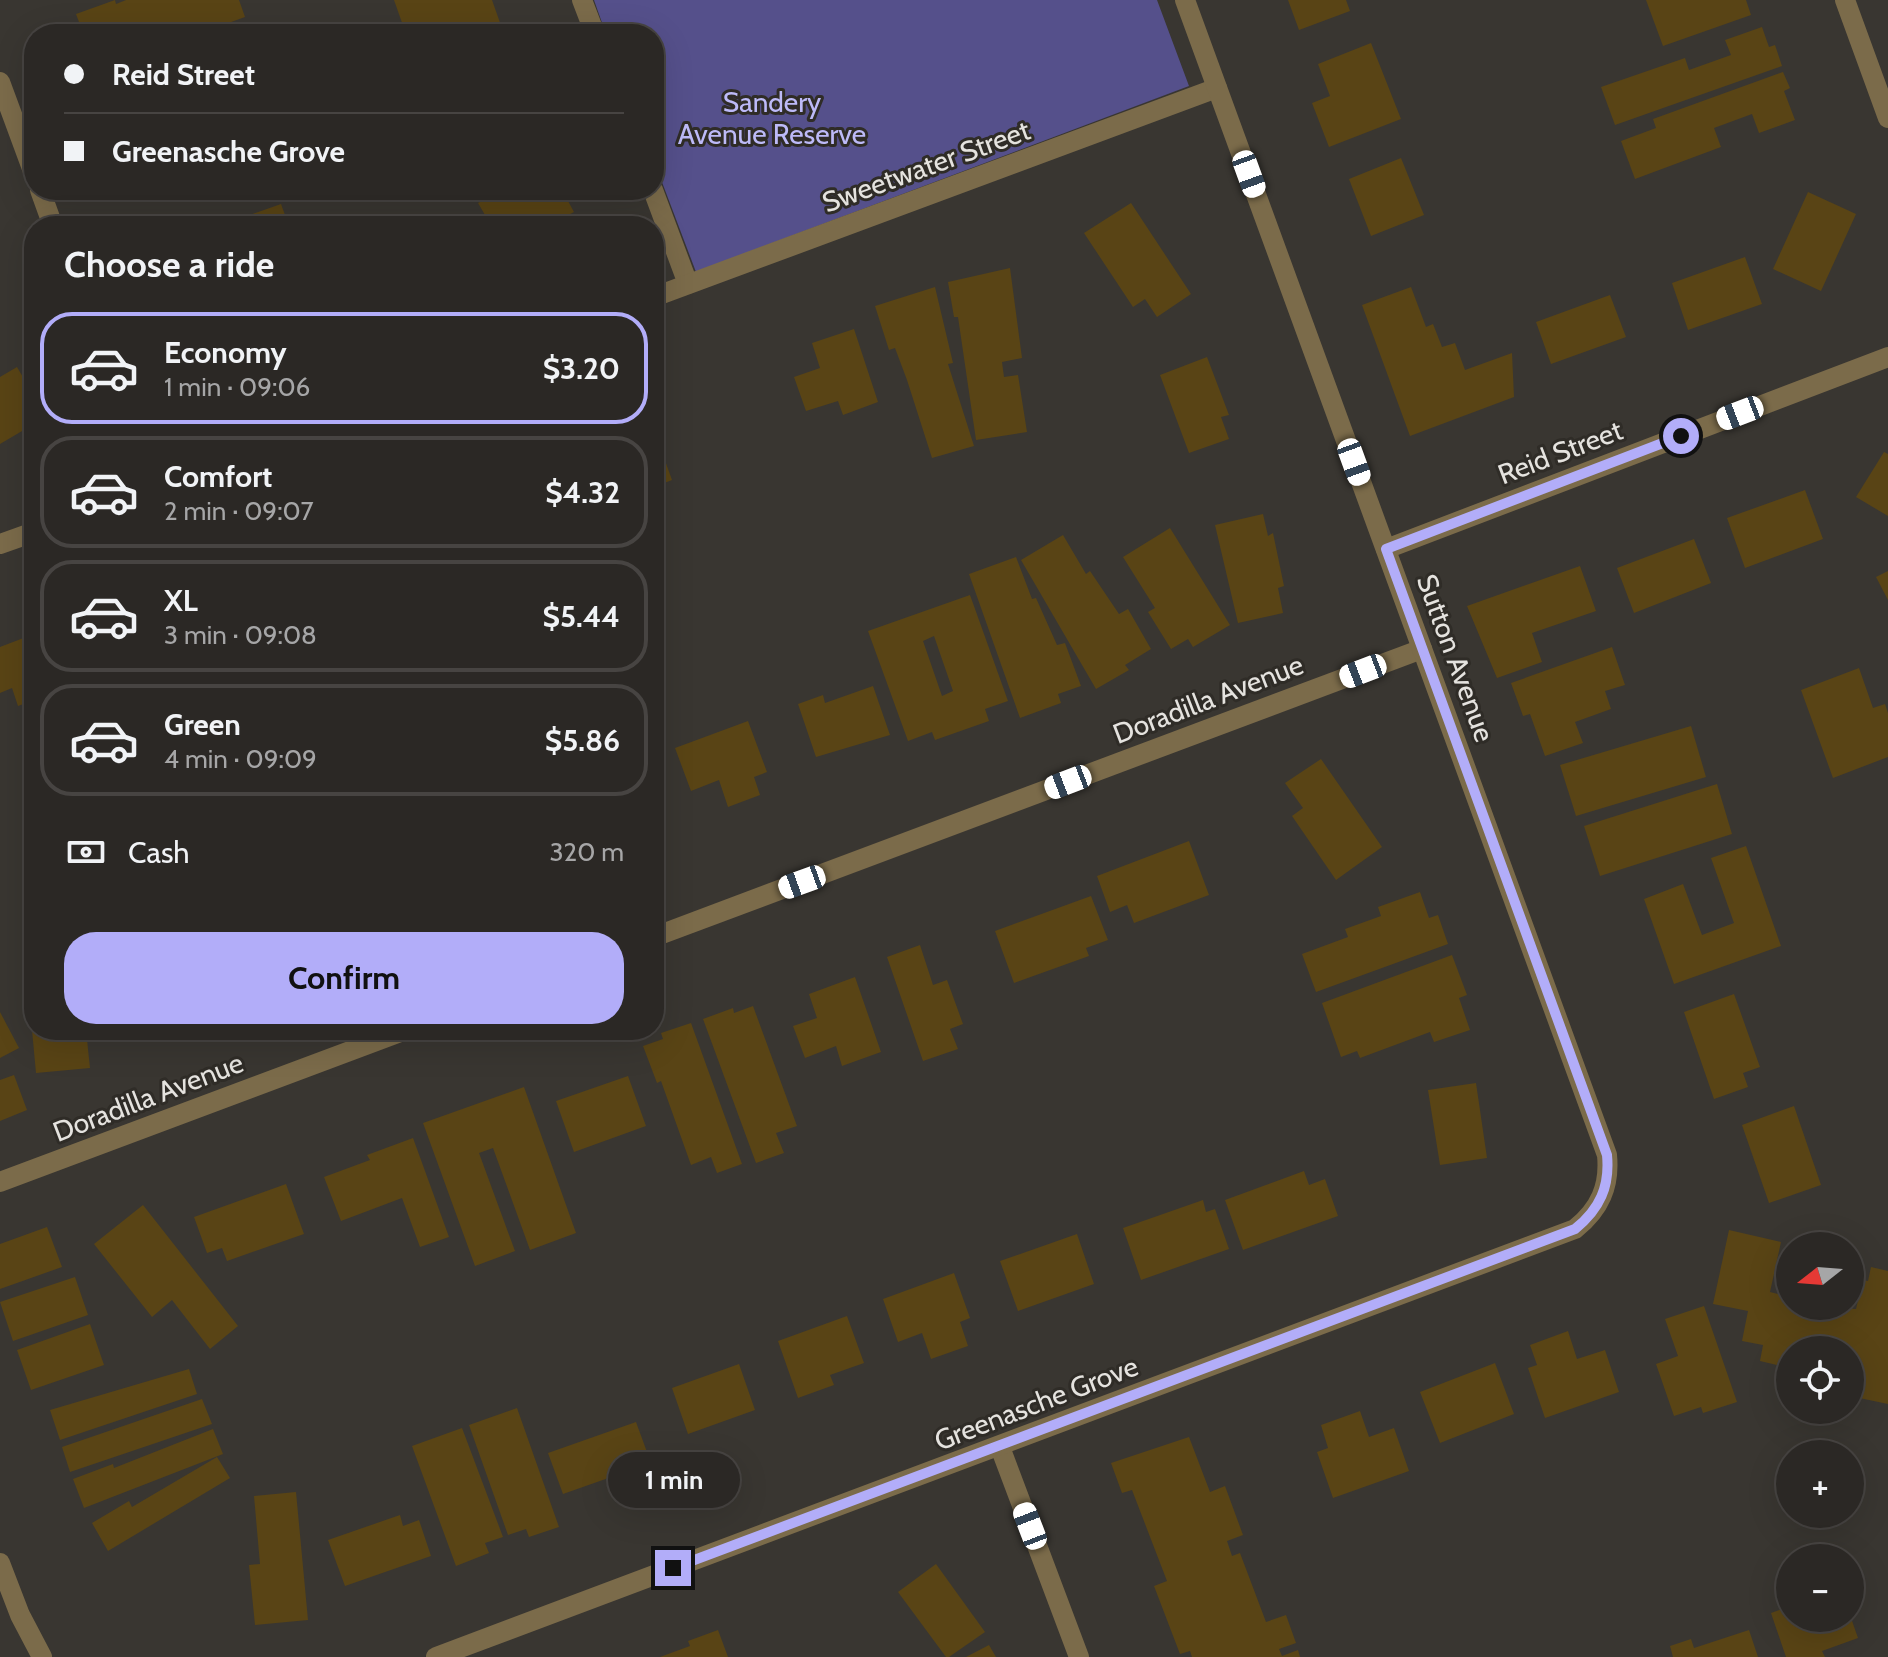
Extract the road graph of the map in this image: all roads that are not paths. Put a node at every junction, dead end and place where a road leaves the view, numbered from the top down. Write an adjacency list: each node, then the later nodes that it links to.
1 (582, 0): 4 (street)
2 (1185, 0): 6 (street, Sutton Avenue)
3 (1845, 0): 7 (street)
4 (591, 24)
5 (0, 82): 8 (street)
6 (1217, 88): 10 (street, Sweetwater Street); 15 (street, Sutton Avenue)
7 (1888, 118)
8 (24, 147)
9 (664, 220): 10 (street)
10 (688, 284): 11 (street, Sweetwater Street)
11 (664, 293)
12 (1888, 357): 15 (street, Reid Street)
13 (24, 536): 14 (street)
14 (0, 544)
15 (1386, 549): 16 (street, Sutton Avenue)
16 (1422, 649): 17 (street, Doradilla Avenue); 19 (street, Sutton Avenue)
17 (664, 933)
18 (379, 1040): 20 (street, Doradilla Avenue)
19 (1607, 1155): 21 (street, Greenasche Grove)
20 (0, 1182)
21 (1000, 1447): 24 (street, Greenasche Grove); 25 (street)
22 (0, 1563): 23 (street)
23 (42, 1657)
24 (436, 1657)
25 (1079, 1657)

